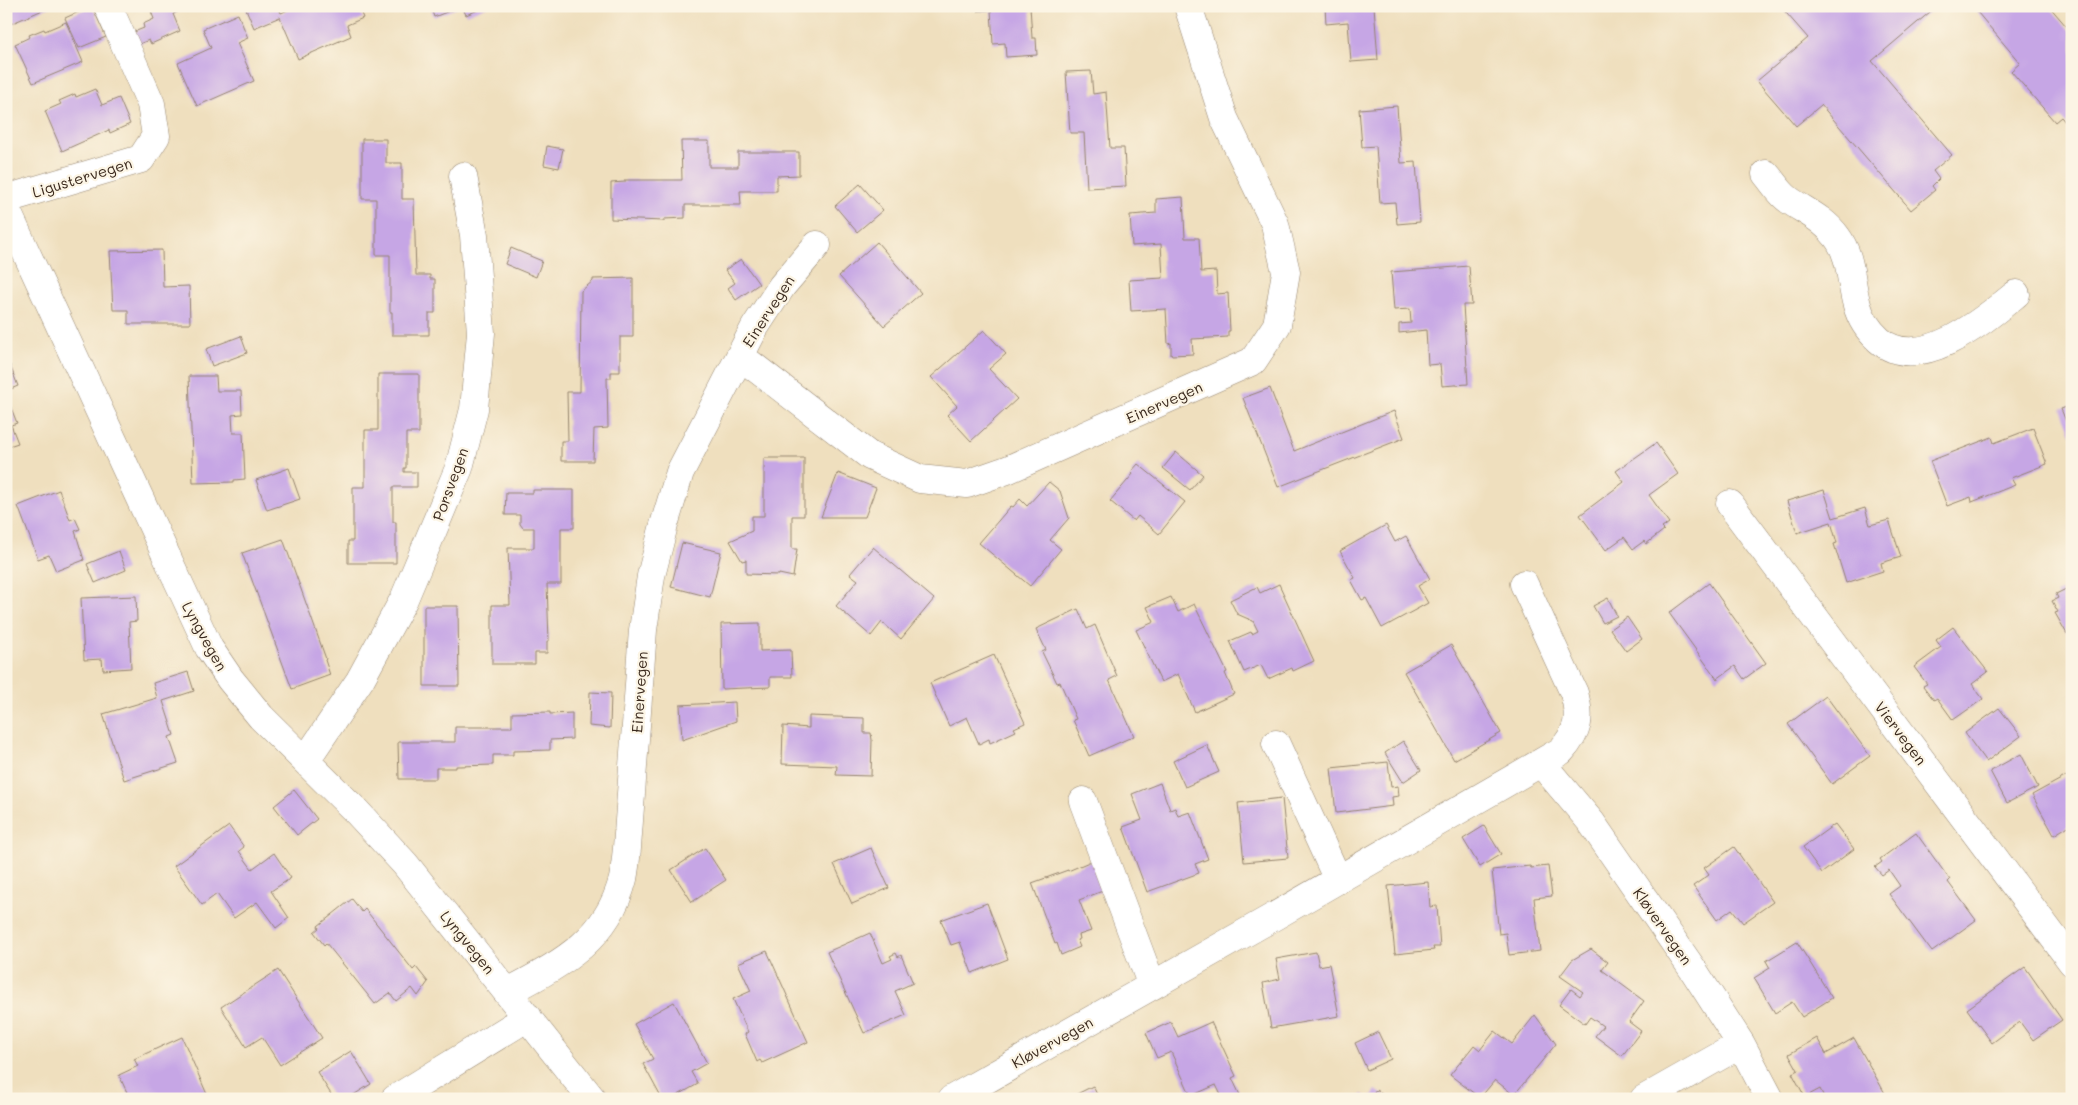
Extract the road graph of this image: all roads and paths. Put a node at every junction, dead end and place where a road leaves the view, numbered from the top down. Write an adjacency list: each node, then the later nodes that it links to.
1 (108, 6): 5 (street, Ligustervegen)
2 (1188, 6): 10 (street, Einervegen)
3 (1766, 174): 9 (street)
4 (463, 176): 14 (street, Porsvegen)
5 (6, 200)
6 (6, 209): 8 (street, Lyngvegen)
7 (817, 245): 10 (street, Einervegen)
8 (15, 250): 14 (street, Lyngvegen)
9 (2016, 294)
10 (740, 356): 20 (street, Einervegen)
11 (1730, 504): 18 (street, Viervegen)
12 (1524, 584): 15 (street, Kløvervegen)
13 (1276, 744): 17 (street)
14 (306, 760): 20 (street, Lyngvegen)
15 (1541, 763): 17 (street, Kløvervegen); 22 (street, Kløvervegen)
16 (1083, 801): 19 (street)
17 (1338, 880): 19 (street, Kløvervegen)
18 (2072, 962)
19 (1152, 986): 25 (street, Kløvervegen)
20 (508, 992): 21 (street, Lyngvegen)
21 (528, 1017): 23 (street); 24 (street, Lyngvegen)
22 (1741, 1044): 26 (street); 27 (street, Kløvervegen)
23 (395, 1099)
24 (592, 1099)
25 (952, 1099)
26 (1644, 1099)
27 (1770, 1099)

